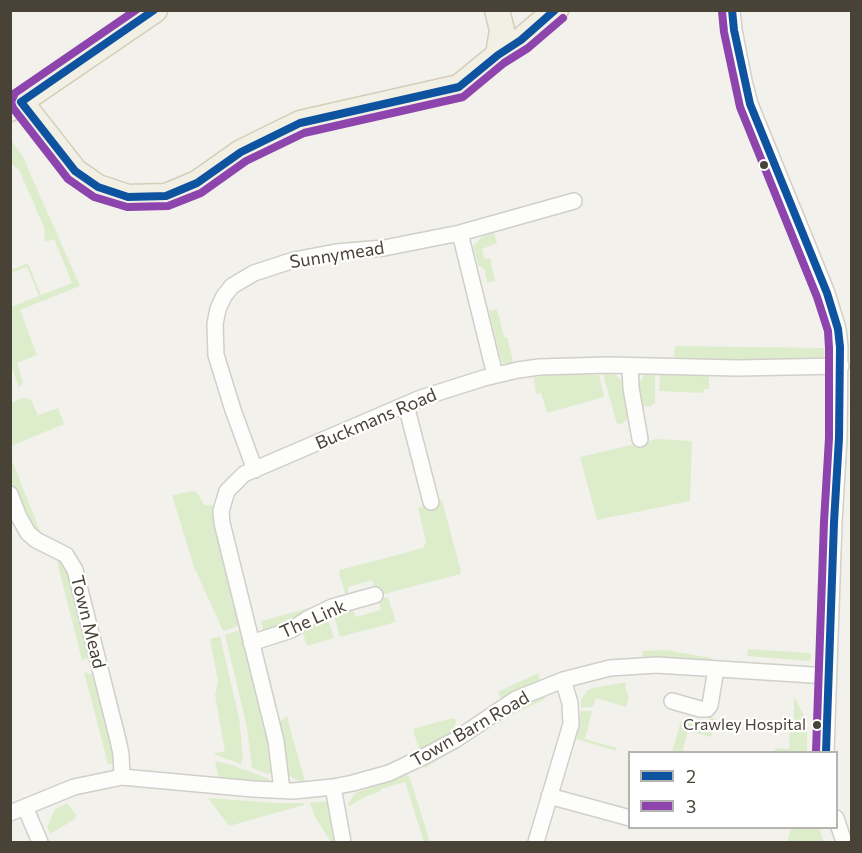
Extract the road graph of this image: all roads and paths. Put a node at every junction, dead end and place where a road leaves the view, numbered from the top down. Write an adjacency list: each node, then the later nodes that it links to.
1 (154, 10): 8 (main road)
2 (497, 10): 6 (main road)
3 (556, 10): 6 (main road)
4 (732, 10): 7 (street)
5 (741, 10): 7 (street)
6 (498, 55): 8 (main road)
7 (740, 61): 12 (street)
8 (16, 105)
9 (574, 201): 10 (street, Sunnymead)
10 (460, 233): 13 (street); 17 (street, Sunnymead)
11 (630, 366): 12 (street, Buckmans Road); 13 (street, Buckmans Road); 16 (street)
12 (841, 366): 15 (street)
13 (495, 375): 14 (street, Buckmans Road)
14 (406, 405): 17 (street, Buckmans Road); 19 (street)
15 (845, 438): 23 (street)
16 (640, 439)
17 (255, 470): 21 (street, Buckmans Road)
18 (10, 494): 27 (street, Town Mead)
19 (431, 502)
20 (375, 595): 21 (street, The Link)
21 (251, 643): 29 (street, Buckmans Road)
22 (716, 669): 23 (street, Town Barn Road); 24 (street, Town Barn Road); 25 (street)
23 (828, 676): 26 (street)
24 (563, 680): 28 (street, Town Barn Road); 30 (street)
25 (672, 701)
26 (826, 751)
27 (122, 777): 29 (street, Town Barn Road); 31 (street, Town Barn Road)
28 (333, 788): 29 (street, Town Barn Road); 35 (street)
29 (282, 790)
30 (549, 796): 32 (street); 36 (street)
31 (18, 810): 34 (street)
32 (628, 817)
33 (838, 822): 37 (street)
34 (40, 843)
35 (343, 843)
36 (537, 843)
37 (844, 843)

